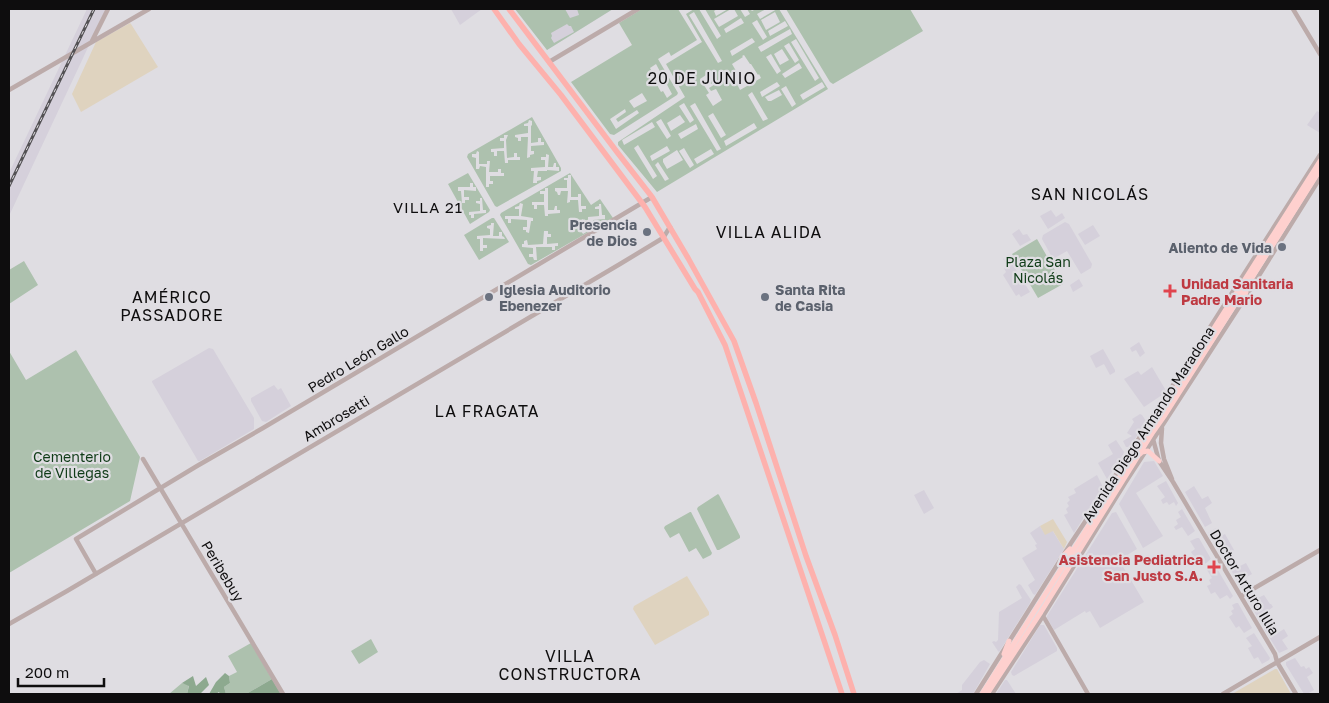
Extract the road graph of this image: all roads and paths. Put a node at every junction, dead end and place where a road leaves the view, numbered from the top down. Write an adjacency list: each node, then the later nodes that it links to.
1 (108, 9): 7 (street)
2 (149, 9): 7 (street)
3 (494, 9): 10 (highway)
4 (509, 9): 8 (highway)
5 (638, 9): 11 (street)
6 (1293, 9): 9 (street)
7 (92, 42): 12 (street)
8 (544, 54): 10 (highway); 11 (highway)
9 (1320, 54)
10 (534, 62): 18 (highway)
11 (549, 62): 17 (highway)
12 (9, 90)
13 (1320, 155): 14 (main road); 16 (street, Avenida Diego Armando Maradona)
14 (1319, 166): 20 (main road, Avenida Diego Armando Maradona); 25 (main road, Avenida Diego Armando Maradona)
15 (1320, 178): 26 (street, Avenida Diego Armando Maradona)
16 (1295, 195): 20 (main road); 23 (street, Avenida Diego Armando Maradona)
17 (652, 197): 18 (street, Pedro León Gallo); 19 (highway)
18 (642, 203): 21 (highway); 41 (street, Pedro León Gallo)
19 (670, 227): 21 (street, Ambrosetti); 62 (highway)
20 (1277, 229): 22 (main road, Avenida Diego Armando Maradona)
21 (663, 238): 44 (street, Ambrosetti); 61 (highway)
22 (1270, 240): 23 (main road); 24 (main road, Avenida Diego Armando Maradona)
23 (1262, 247): 24 (main road); 29 (street, Avenida Diego Armando Maradona)
24 (1256, 262): 28 (main road, Avenida Diego Armando Maradona)
25 (1249, 284): 26 (main road); 27 (main road, Avenida Diego Armando Maradona)
26 (1243, 301): 27 (main road); 32 (street, Avenida Diego Armando Maradona)
27 (1234, 306): 31 (main road, Avenida Diego Armando Maradona)
28 (1206, 342): 29 (main road); 30 (main road, Avenida Diego Armando Maradona)
29 (1193, 355): 30 (main road); 43 (street, Avenida Diego Armando Maradona)
30 (1188, 369): 33 (main road, Avenida Diego Armando Maradona)
31 (1165, 415): 32 (main road); 34 (main road, Avenida Diego Armando Maradona)
32 (1162, 425): 35 (street, Avenida Diego Armando Maradona); 40 (street, Doctor Arturo Illia)
33 (1151, 426): 34 (street, Doctor Arturo Illia); 42 (main road, Avenida Diego Armando Maradona)
34 (1153, 432): 35 (street, Doctor Arturo Illia); 37 (main road, Avenida Diego Armando Maradona)
35 (1153, 441): 36 (street, Avenida Diego Armando Maradona); 39 (street, Doctor Arturo Illia)
36 (1146, 451): 37 (main road); 39 (main road); 49 (street, Avenida Diego Armando Maradona)
37 (1138, 456): 45 (main road, Avenida Diego Armando Maradona)
38 (143, 458): 41 (street, Peribebuy)
39 (1158, 461): 40 (street, Doctor Arturo Illia)
40 (1173, 482): 51 (street, Doctor Arturo Illia)
41 (160, 488): 44 (street, Peribebuy); 50 (street, Pedro León Gallo)
42 (1109, 492): 43 (main road); 46 (main road, Avenida Diego Armando Maradona)
43 (1095, 508): 46 (main road); 48 (street, Avenida Diego Armando Maradona)
44 (181, 523): 50 (street, Ambrosetti); 60 (street, Peribebuy)
45 (1092, 529): 49 (main road); 52 (main road, Avenida Diego Armando Maradona)
46 (1082, 535): 48 (main road); 52 (main road, Avenida Diego Armando Maradona)
47 (1320, 550): 51 (street)
48 (1062, 558): 52 (street, Avenida Diego Armando Maradona)
49 (1075, 564): 52 (street, Avenida Diego Armando Maradona)
50 (96, 574): 53 (street, Ambrosetti)
51 (1241, 596): 56 (street, Doctor Arturo Illia)
52 (1039, 609): 55 (street, Avenida Diego Armando Maradona); 57 (main road, Avenida Diego Armando Maradona); 58 (street, Avenida Diego Armando Maradona); 59 (main road, Avenida Diego Armando Maradona); 65 (street)
53 (9, 624)
54 (1320, 636): 56 (street)
55 (1009, 641): 57 (main road); 63 (street, Avenida Diego Armando Maradona)
56 (1277, 662): 66 (street); 67 (street, Doctor Arturo Illia)
57 (998, 668): 64 (main road, Avenida Diego Armando Maradona)
58 (1001, 680): 59 (main road)
59 (989, 693)
60 (283, 694)
61 (842, 694)
62 (854, 694)
63 (976, 694)
64 (982, 694)
65 (1088, 694)
66 (1223, 694)
67 (1296, 694)

